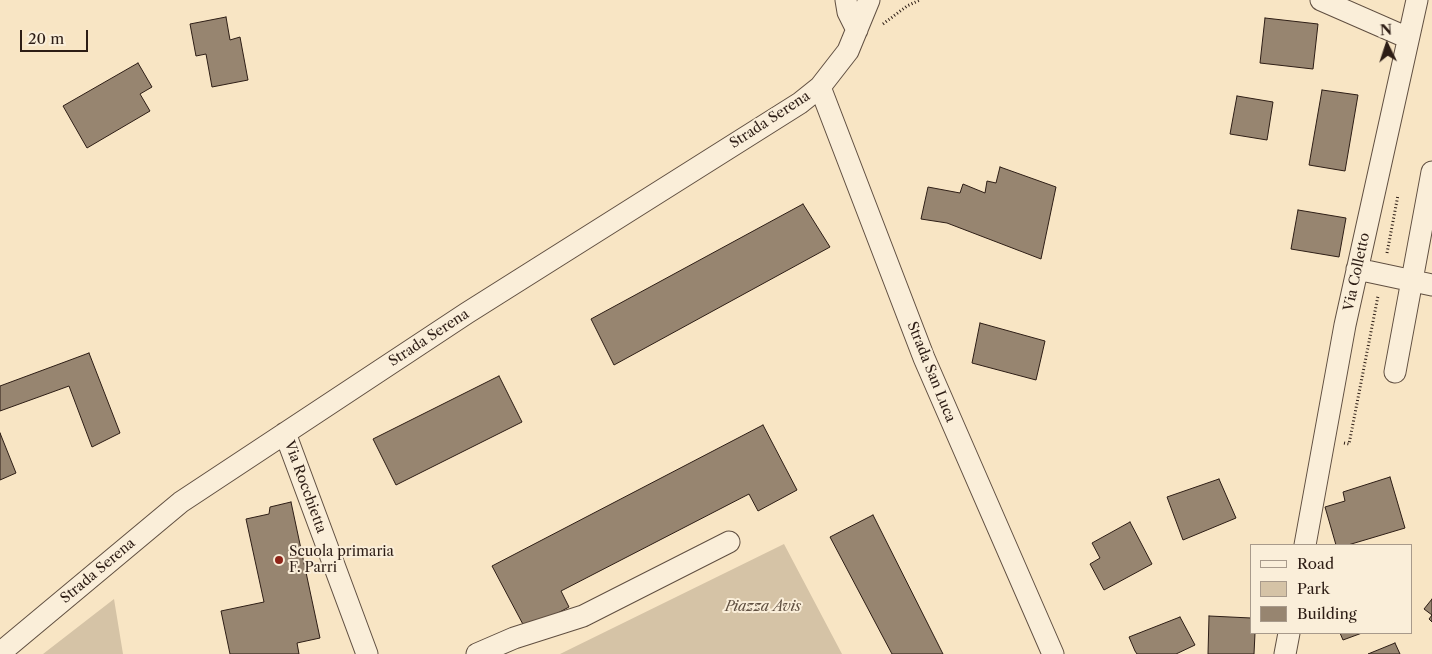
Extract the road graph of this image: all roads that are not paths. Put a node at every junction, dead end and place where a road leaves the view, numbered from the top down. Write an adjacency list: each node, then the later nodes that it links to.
1 (846, 0): 5 (street)
2 (869, 0): 5 (street, Strada Serena)
3 (1321, 0): 6 (street)
4 (1417, 0): 6 (street, Via Colletto)
5 (857, 30): 7 (street, Strada Serena)
6 (1408, 38): 9 (street, Via Colletto)
7 (820, 87): 13 (street, Strada Serena); 20 (street, Strada San Luca)
8 (1432, 172): 10 (street)
9 (1358, 269): 10 (street); 15 (street, Via Colletto)
10 (1411, 280): 11 (street); 12 (street)
11 (1432, 285)
12 (1395, 372)
13 (285, 433): 17 (street, Strada Serena); 18 (street, Via Rocchietta)
14 (729, 542): 19 (street)
15 (1305, 544)
16 (1289, 634): 21 (street)
17 (0, 653)
18 (367, 654)
19 (477, 654)
20 (1053, 654)
21 (1286, 654)

